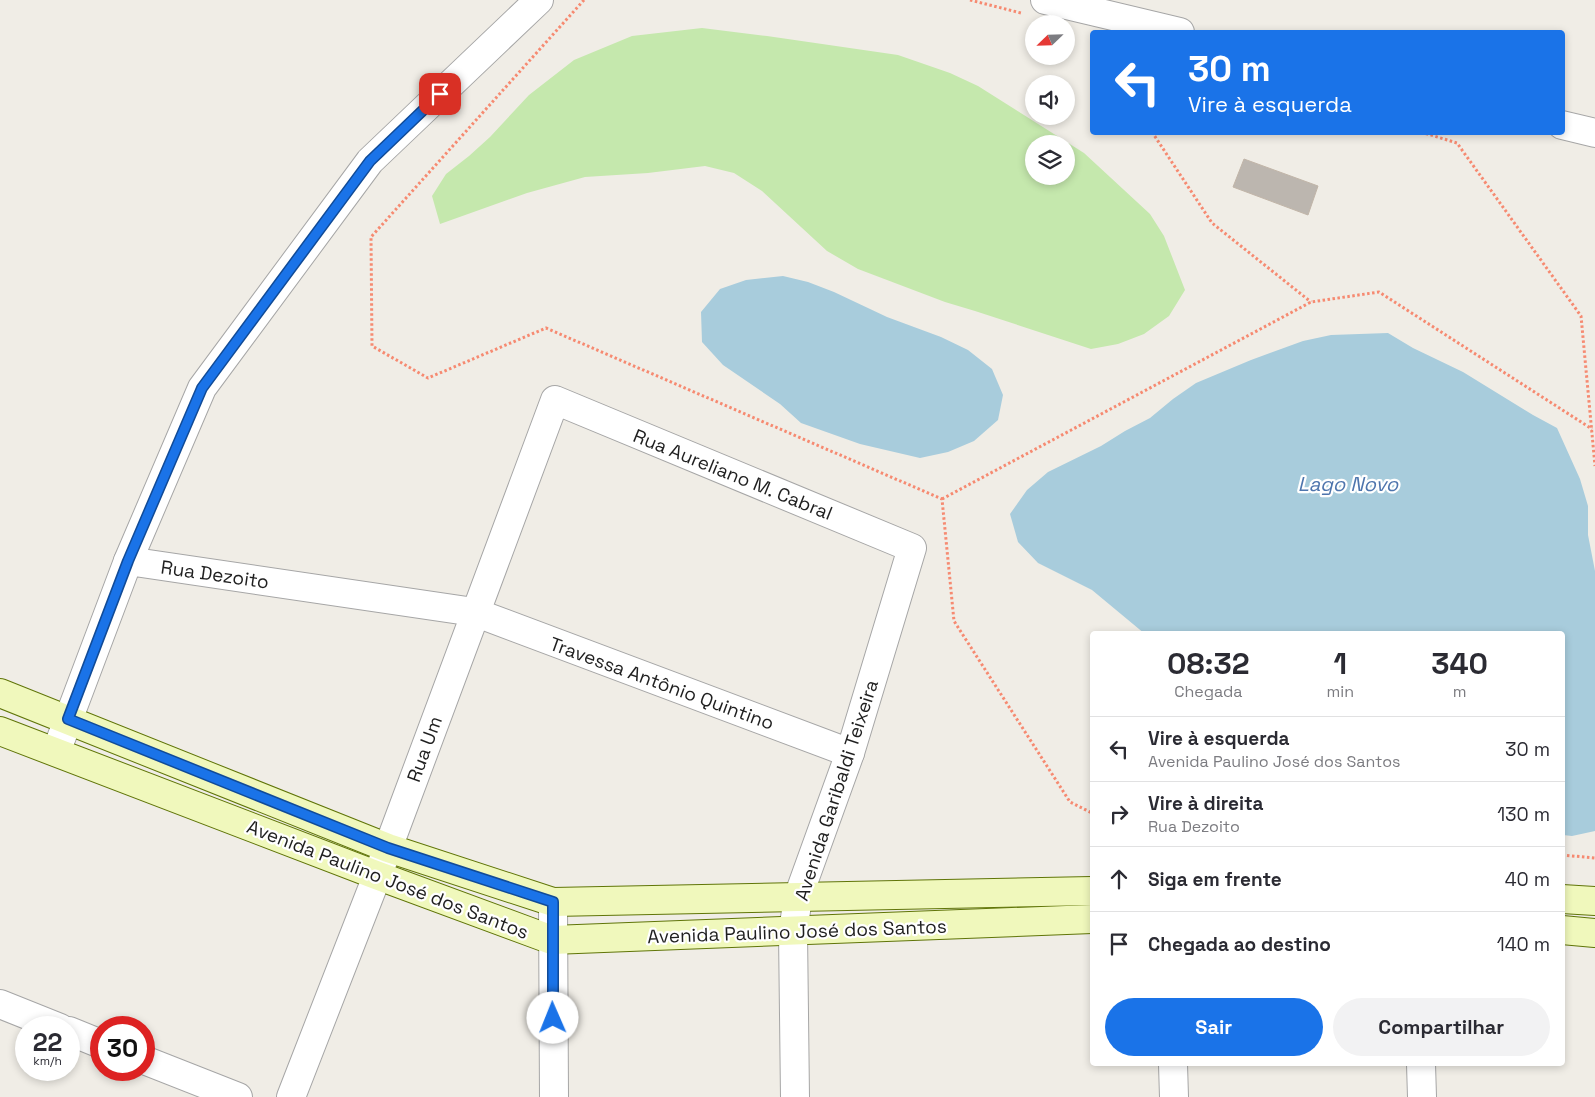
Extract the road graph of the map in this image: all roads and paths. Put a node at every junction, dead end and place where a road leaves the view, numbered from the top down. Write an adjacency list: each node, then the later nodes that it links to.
1 (539, 0): 17 (street)
2 (584, 0): 10 (path)
3 (970, 0): 4 (path)
4 (1035, 7): 5 (street)
5 (1168, 30)
6 (1565, 126): 7 (street)
7 (1595, 133)
8 (1154, 135): 11 (path)
9 (1432, 135): 13 (path)
10 (371, 237)
11 (1311, 302): 13 (path); 15 (path)
12 (555, 400): 16 (street, Rua Aureliano M. Cabral); 18 (street, Rua Um)
13 (1592, 429): 14 (path)
14 (1595, 466)
15 (942, 499)
16 (912, 548): 23 (street, Avenida Garibaldi Teixeira)
17 (128, 561): 18 (street, Rua Dezoito); 20 (street)
18 (474, 612): 23 (street, Travessa Antônio Quintino); 24 (street, Rua Um)
19 (0, 693): 20 (main road, Avenida Paulino José dos Santos)
20 (68, 719): 22 (street); 24 (main road, Avenida Paulino José dos Santos)
21 (0, 731): 22 (main road, Avenida Paulino José dos Santos)
22 (56, 752): 27 (main road, Avenida Paulino José dos Santos)
23 (850, 753): 29 (street, Avenida Garibaldi Teixeira)
24 (388, 848): 27 (street, Rua Um); 32 (main road, Avenida Paulino José dos Santos)
25 (1565, 855): 26 (path)
26 (1595, 858)
27 (376, 875): 37 (main road, Avenida Paulino José dos Santos); 44 (street, Rua Um)
28 (1090, 890): 29 (main road, Avenida Paulino José dos Santos)
29 (798, 896): 32 (main road, Avenida Paulino José dos Santos); 35 (street, Avenida Garibaldi Teixeira)
30 (1565, 898): 31 (main road)
31 (1595, 901)
32 (553, 902): 37 (street)
33 (1090, 920): 35 (main road, Avenida Paulino José dos Santos)
34 (1565, 930): 36 (main road)
35 (793, 932): 37 (main road, Avenida Paulino José dos Santos); 46 (street, Avenida Garibaldi Teixeira)
36 (1595, 933)
37 (552, 940): 45 (street)
38 (0, 1004): 39 (street)
39 (30, 1016)
40 (155, 1064): 43 (street)
41 (1173, 1066): 47 (street)
42 (1420, 1066): 48 (street)
43 (238, 1097)
44 (292, 1097)
45 (554, 1097)
46 (795, 1097)
47 (1174, 1097)
48 (1422, 1097)

